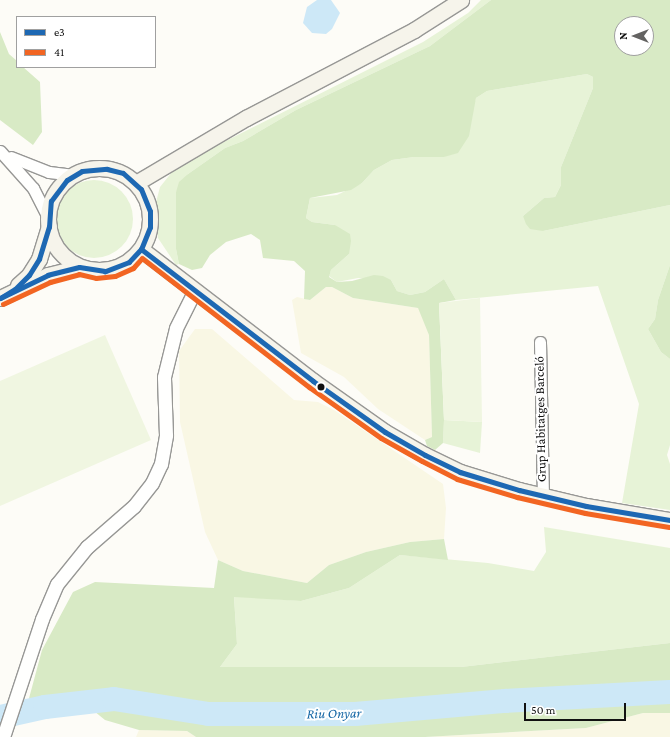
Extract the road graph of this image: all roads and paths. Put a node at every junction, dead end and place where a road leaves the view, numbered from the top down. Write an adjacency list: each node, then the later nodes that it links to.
1 (461, 0): 4 (main road)
2 (3, 153): 3 (street); 5 (street)
3 (74, 175): 4 (main road); 5 (main road)
4 (136, 183): 6 (main road)
5 (48, 223): 7 (main road); 8 (main road)
6 (141, 249): 7 (main road); 9 (main road)
7 (79, 267): 8 (main road)
8 (15, 289): 10 (main road)
9 (194, 292): 12 (main road); 14 (street)
10 (0, 298)
11 (540, 342): 12 (street, Grup Habitatges Barceló)
12 (543, 496): 13 (main road)
13 (670, 520)
14 (3, 737)

